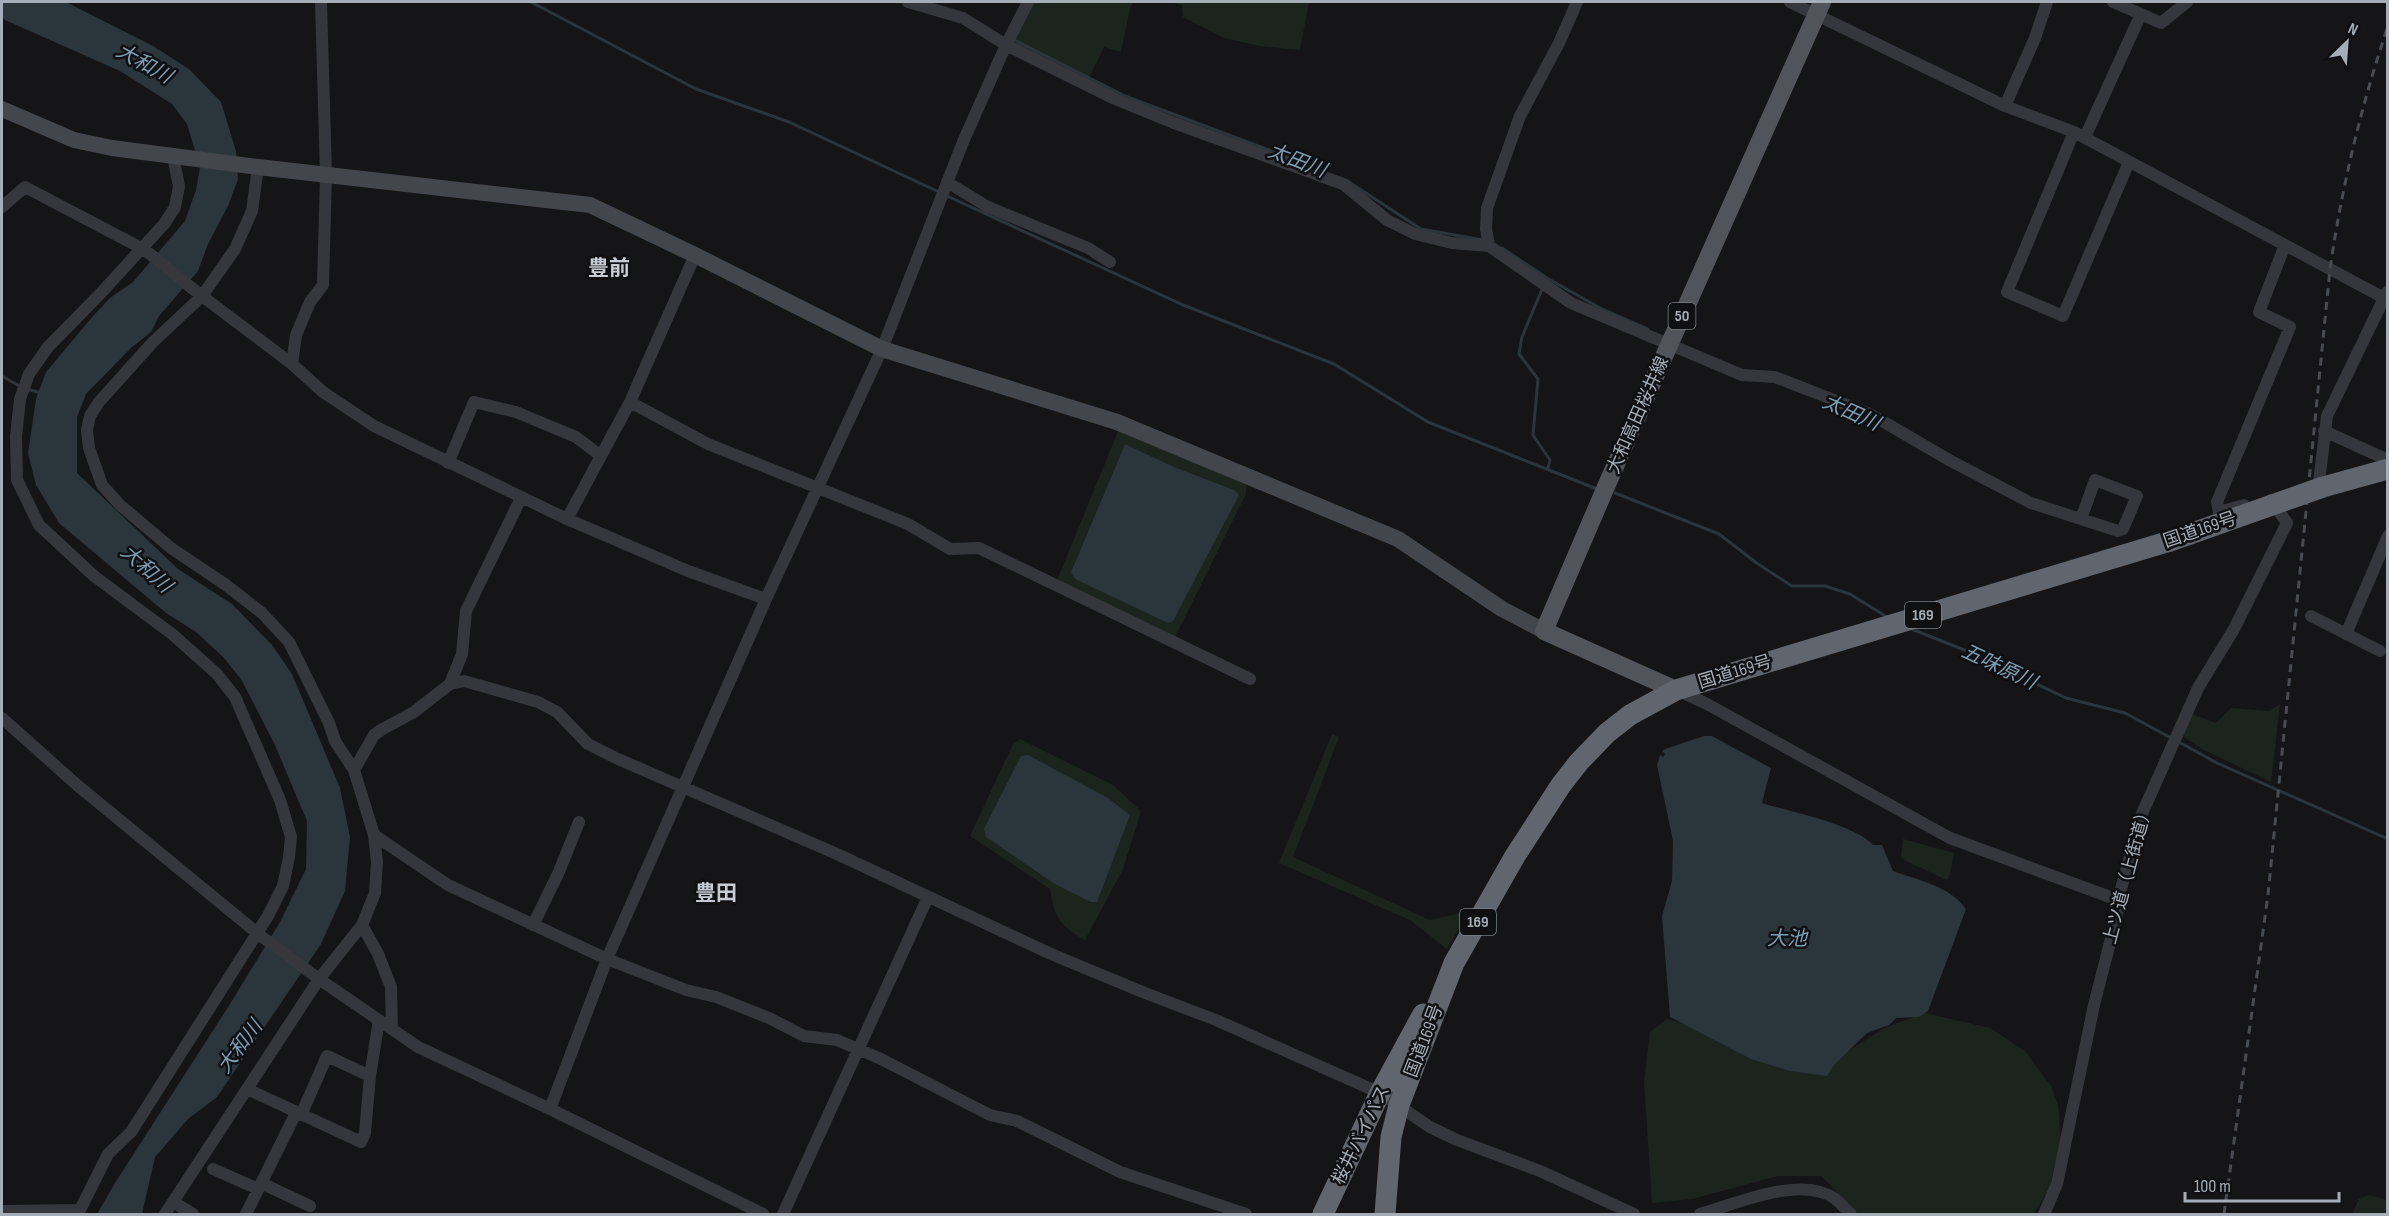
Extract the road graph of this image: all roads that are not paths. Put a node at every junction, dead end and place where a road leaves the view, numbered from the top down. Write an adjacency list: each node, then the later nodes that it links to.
1 (321, 2): 18 (street)
2 (908, 2): 11 (street)
3 (1028, 2): 11 (street)
4 (1577, 2): 22 (street)
5 (1790, 2): 9 (street)
6 (2047, 2): 12 (street)
7 (2114, 2): 10 (street)
8 (2187, 2): 10 (street)
9 (1819, 8): 12 (street); 28 (main road, 大和高田桜井線 / 50)
10 (2141, 14): 14 (street)
11 (1006, 45): 19 (street); 22 (street)
12 (2005, 106): 14 (street)
13 (2, 109): 15 (street)
14 (2080, 134): 16 (street); 16 (street)
15 (177, 157): 17 (street); 23 (street)
16 (2129, 162): 21 (street)
17 (254, 167): 18 (street); 26 (street)
18 (326, 175): 24 (street); 30 (street)
19 (947, 182): 25 (street); 29 (street)
20 (2, 207): 23 (street)
21 (2285, 245): 27 (street); 59 (street, 上ツ道（上街道）)
22 (1489, 246): 28 (street)
23 (143, 249): 26 (street); 62 (street)
24 (695, 255): 29 (street); 31 (street)
25 (1110, 262)
26 (200, 295): 30 (street); 54 (street)
27 (2386, 295): 32 (street)
28 (1670, 344): 41 (street); 45 (main road, 大和高田桜井線 / 50)
29 (882, 349): 37 (street); 45 (street)
30 (292, 364): 35 (street)
31 (630, 402): 33 (street); 37 (street)
32 (2324, 431): 34 (street); 39 (street)
33 (601, 456): 35 (street); 40 (street)
34 (2388, 460)
35 (448, 463): 38 (street)
36 (2388, 469): 48 (highway, 国道169号 / 169, bridge)
37 (818, 487): 43 (street); 49 (street)
38 (520, 498): 40 (street); 50 (street)
39 (2317, 499)
40 (567, 519): 43 (street)
41 (2081, 519): 41 (street)
42 (2388, 536): 46 (street)
43 (766, 599): 55 (street)
44 (2312, 616): 46 (street)
45 (1545, 631): 51 (main road)
46 (2346, 634): 47 (street)
47 (2380, 651)
48 (1719, 677): 51 (highway, 国道169号 / 169); 52 (street)
49 (1250, 679)
50 (450, 684): 54 (street); 55 (street)
51 (1676, 690): 52 (street); 64 (highway, 国道169号 / 169)
52 (1707, 704): 59 (street)
53 (2, 718): 62 (street)
54 (354, 770): 57 (street)
55 (682, 786): 58 (street); 63 (street)
56 (579, 822): 61 (street)
57 (374, 836): 60 (street); 61 (street)
58 (928, 897): 68 (street); 71 (street)
59 (2118, 900): 93 (street, 上ツ道（上街道）)
60 (362, 925): 65 (street); 67 (street)
61 (533, 925): 63 (street)
62 (259, 934): 65 (street); 80 (street)
63 (607, 959): 68 (street); 73 (street)
64 (1454, 963): 71 (highway, 桜井バイパス / 169); 72 (highway, 国道169号 / 169)
65 (316, 977): 66 (street); 70 (street)
66 (380, 1020): 67 (street); 69 (street)
67 (392, 1029): 73 (street)
68 (859, 1050): 86 (street); 87 (street)
69 (370, 1076): 74 (street); 74 (street)
70 (247, 1089): 74 (street); 77 (street)
71 (1380, 1093): 72 (street); 88 (highway, 桜井バイパス / 169)
72 (1399, 1105): 89 (highway, 国道169号 / 169); 90 (street)
73 (550, 1108): 85 (street)
74 (299, 1114): 76 (street)
75 (213, 1169): 76 (street)
76 (260, 1186): 78 (street); 84 (street)
77 (173, 1202): 82 (street); 83 (street)
78 (310, 1206)
79 (2, 1211): 81 (street)
80 (79, 1212): 81 (street)
81 (35, 1213)
82 (165, 1215)
83 (193, 1215)
84 (246, 1215)
85 (763, 1215)
86 (783, 1215)
87 (1246, 1215)
88 (1323, 1215)
89 (1385, 1215)
90 (1634, 1215)
91 (1700, 1215): 92 (street)
92 (1851, 1215)
93 (2044, 1215)

